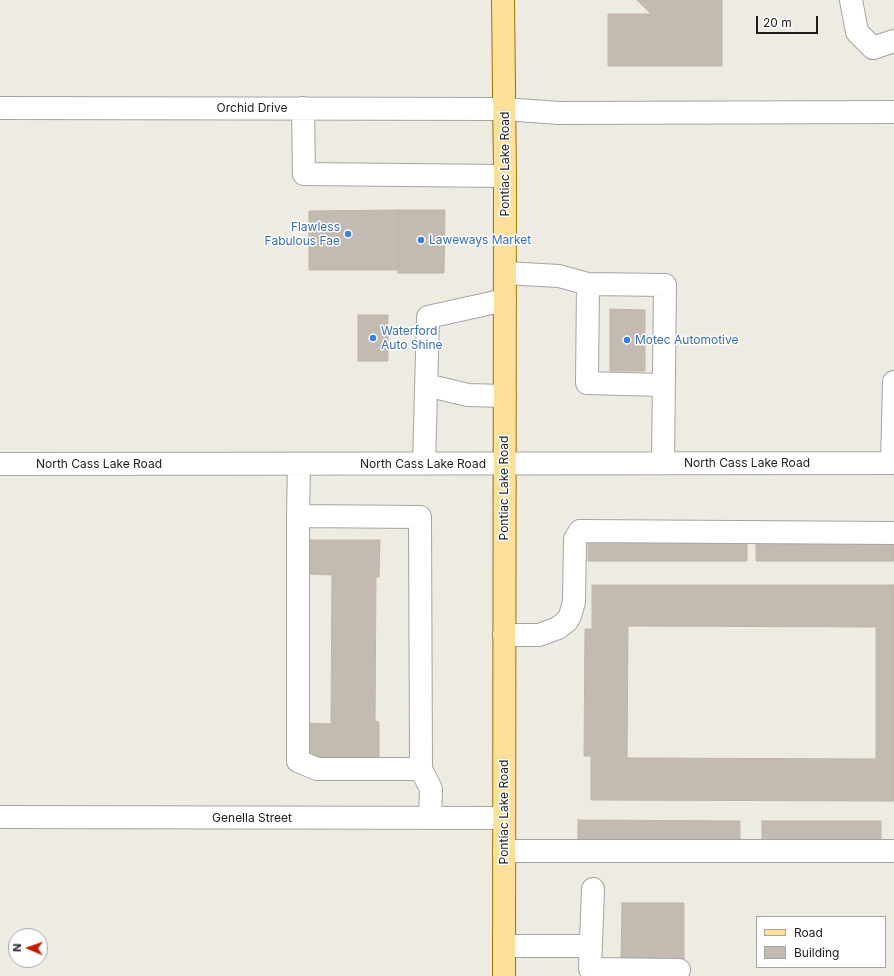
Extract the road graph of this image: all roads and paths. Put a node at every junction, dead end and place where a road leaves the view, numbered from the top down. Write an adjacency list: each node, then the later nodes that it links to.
1 (503, 0): 6 (main road, Pontiac Lake Road)
2 (851, 0): 3 (street)
3 (894, 41)
4 (0, 108): 5 (street, Orchid Drive)
5 (303, 108): 6 (street, Orchid Drive); 8 (street)
6 (504, 109): 7 (street, Orchid Drive); 8 (main road, Pontiac Lake Road)
7 (894, 112)
8 (505, 176): 9 (main road, Pontiac Lake Road)
9 (505, 273): 10 (street); 11 (main road, Pontiac Lake Road)
10 (588, 284): 14 (street); 14 (street)
11 (505, 300): 13 (street); 15 (main road, Pontiac Lake Road)
12 (894, 382): 18 (street)
13 (426, 385): 15 (street); 21 (street)
14 (663, 385): 17 (street)
15 (505, 396): 16 (main road, Pontiac Lake Road)
16 (504, 463): 17 (street, North Cass Lake Road); 21 (street, North Cass Lake Road); 24 (main road, Pontiac Lake Road)
17 (663, 463): 18 (street, North Cass Lake Road)
18 (893, 463)
19 (0, 464): 20 (street, North Cass Lake Road)
20 (299, 464): 21 (street, North Cass Lake Road); 22 (street)
21 (424, 464)
22 (298, 516): 25 (street); 25 (street)
23 (894, 533): 24 (street)
24 (504, 635): 28 (main road, Pontiac Lake Road)
25 (420, 769): 27 (street)
26 (0, 817): 27 (street, Genella Street)
27 (430, 818): 28 (street, Genella Street)
28 (504, 818): 29 (main road, Pontiac Lake Road)
29 (504, 851): 30 (street); 32 (main road, Pontiac Lake Road)
30 (894, 851)
31 (593, 889): 33 (street)
32 (504, 946): 33 (street); 35 (main road, Pontiac Lake Road)
33 (591, 946): 34 (street)
34 (678, 970)
35 (504, 976)

